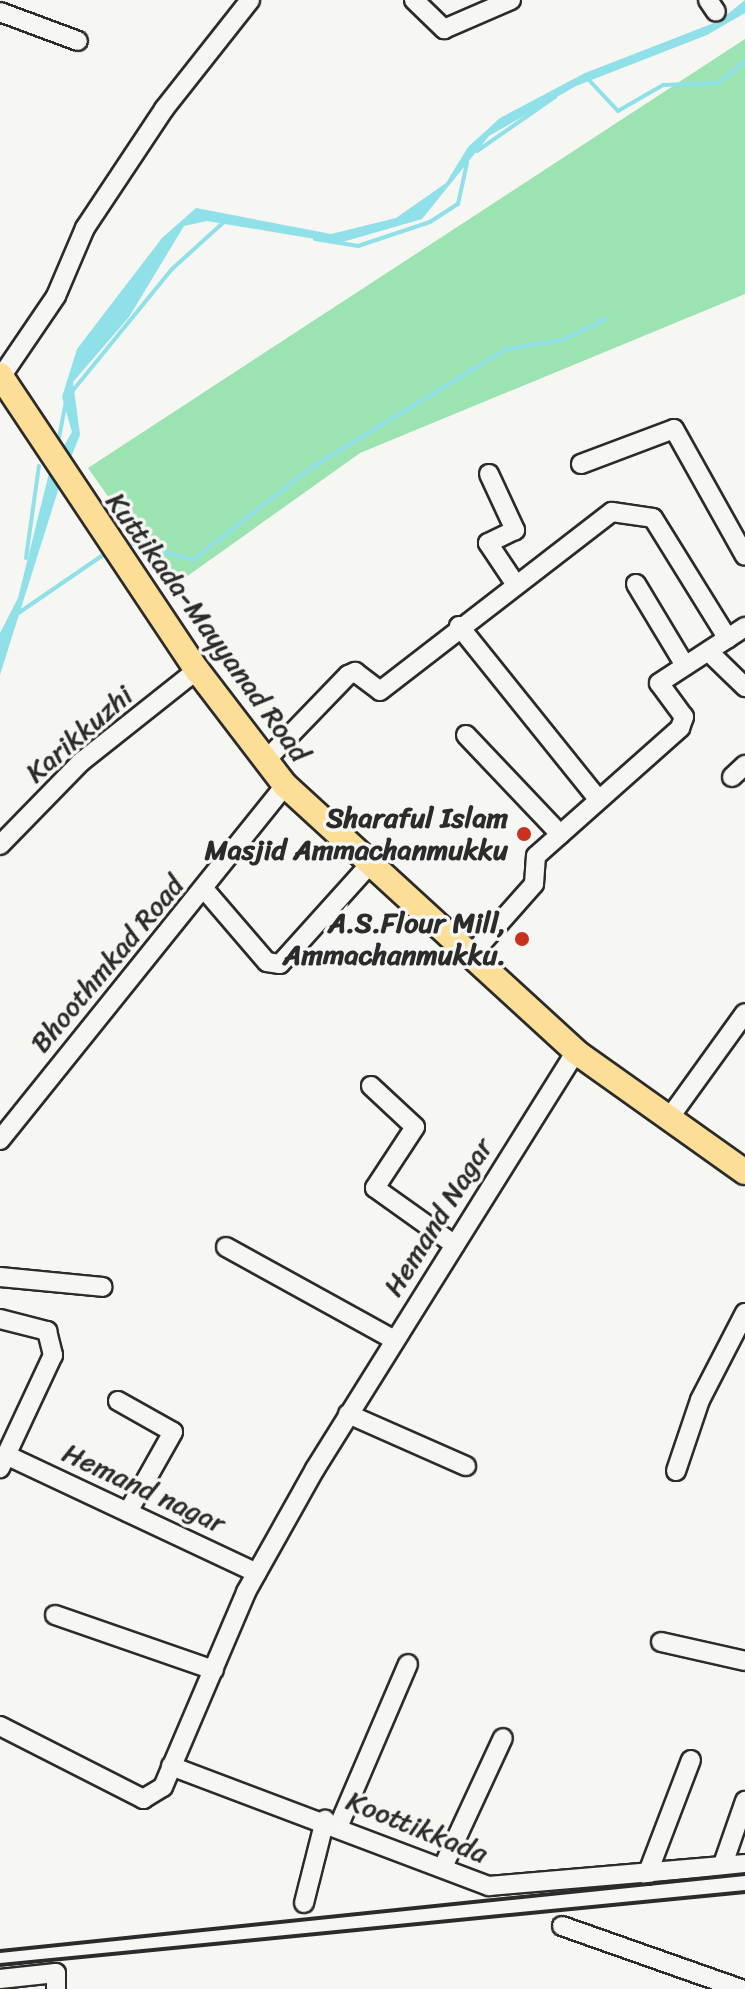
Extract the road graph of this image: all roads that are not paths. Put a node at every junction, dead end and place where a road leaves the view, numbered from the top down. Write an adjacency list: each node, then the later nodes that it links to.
1 (250, 0): 6 (street)
2 (414, 0): 3 (street)
3 (511, 0)
4 (0, 12): 5 (street)
5 (78, 41)
6 (1, 376): 17 (main road, Kuttikada-Mayyanad Road)
7 (581, 464): 9 (street)
8 (489, 474): 10 (street)
9 (745, 556)
10 (514, 582): 12 (street); 14 (street)
11 (636, 584): 16 (street)
12 (459, 626): 20 (street); 22 (street)
13 (745, 627): 14 (street)
14 (728, 639): 15 (street)
15 (710, 653): 16 (street); 18 (street)
16 (684, 664): 22 (street)
17 (197, 670): 20 (main road, Kuttikada-Mayyanad Road); 24 (street, Karikkuzhi)
18 (745, 687)
19 (466, 735): 23 (street)
20 (266, 760): 21 (main road, Kuttikada-Mayyanad Road)
21 (285, 785): 25 (main road, Kuttikada-Mayyanad Road); 26 (street, Bhoothmkad Road)
22 (599, 800): 23 (street)
23 (560, 834): 27 (street)
24 (0, 845)
25 (371, 863): 26 (street); 27 (main road, Kuttikada-Mayyanad Road)
26 (205, 890): 32 (street, Bhoothmkad Road)
27 (473, 953): 29 (main road, Kuttikada-Mayyanad Road)
28 (745, 1013): 31 (street)
29 (576, 1052): 31 (main road, Kuttikada-Mayyanad Road); 34 (street, Hemand Nagar)
30 (371, 1086): 34 (street)
31 (670, 1117): 33 (main road, Kuttikada-Mayyanad Road)
32 (0, 1140)
33 (745, 1172)
34 (455, 1245): 40 (street, Hemand Nagar)
35 (226, 1247): 40 (street)
36 (0, 1277): 37 (street)
37 (103, 1287)
38 (745, 1313): 45 (street)
39 (0, 1319): 43 (street)
40 (393, 1339): 42 (street, Hemand Nagar)
41 (118, 1401): 46 (street, Hemand Nagar)
42 (348, 1414): 44 (street); 47 (street, Hemand Nagar)
43 (3, 1461): 46 (street, Hemand nagar)
44 (466, 1466)
45 (676, 1471)
46 (128, 1512): 47 (street, Hemand nagar)
47 (257, 1573): 52 (street, Hemand Nagar)
48 (55, 1615): 52 (street)
49 (661, 1642): 50 (street)
50 (745, 1661)
51 (408, 1664): 58 (street)
52 (214, 1670): 56 (street, Hemand Nagar)
53 (0, 1726): 56 (street, Hemand Nagar)
54 (503, 1738): 60 (street)
55 (691, 1760): 62 (street)
56 (171, 1766): 58 (street, Koottikkada)
57 (745, 1801): 61 (street)
58 (332, 1823): 60 (street, Koottikkada); 63 (street)
59 (745, 1864): 61 (street, Koottikkada)
60 (443, 1867): 62 (street, Koottikkada)
61 (722, 1867): 62 (street, Koottikkada)
62 (647, 1875)
63 (304, 1903)
64 (562, 1926): 67 (street)
65 (0, 1979): 66 (street)
66 (56, 1989)
67 (741, 1989)

